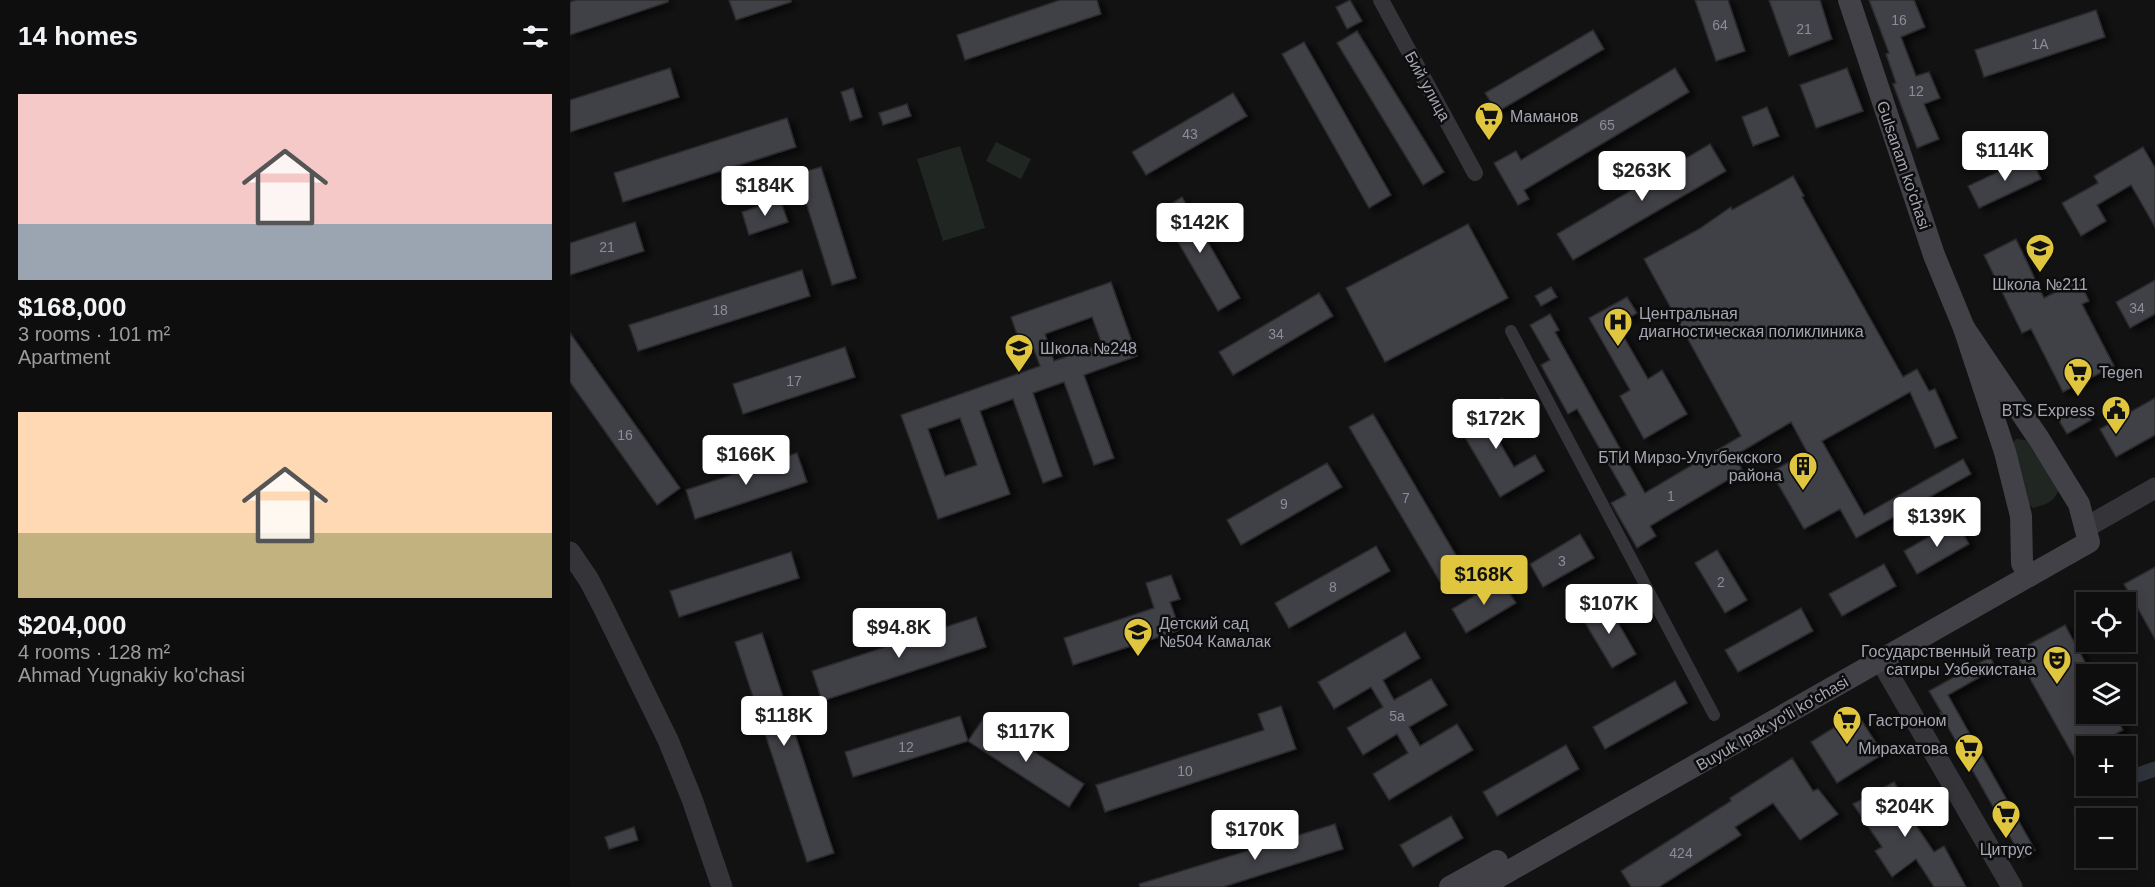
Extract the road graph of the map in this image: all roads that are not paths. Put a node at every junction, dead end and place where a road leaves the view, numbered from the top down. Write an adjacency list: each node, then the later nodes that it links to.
1 (1381, 0): 3 (street, Бий улица)
2 (1849, 0): 4 (main road, Gulsanam ko'chasi)
3 (1475, 173)
4 (1964, 328): 8 (main road, Gulsanam ko'chasi); 10 (main road, Gulsanam ko'chasi)
5 (1511, 331): 12 (street)
6 (2155, 488): 8 (street)
7 (2155, 504): 8 (street)
8 (2087, 535): 10 (main road)
9 (570, 552): 13 (street)
10 (2026, 569): 11 (main road)
11 (1877, 654): 14 (main road, Buyuk Ipak yo'li ko'chasi); 15 (main road, Buyuk Ipak yo'li ko'chasi); 16 (street)
12 (1714, 715)
13 (722, 887)
14 (1450, 887)
15 (1481, 887)
16 (2012, 887)

